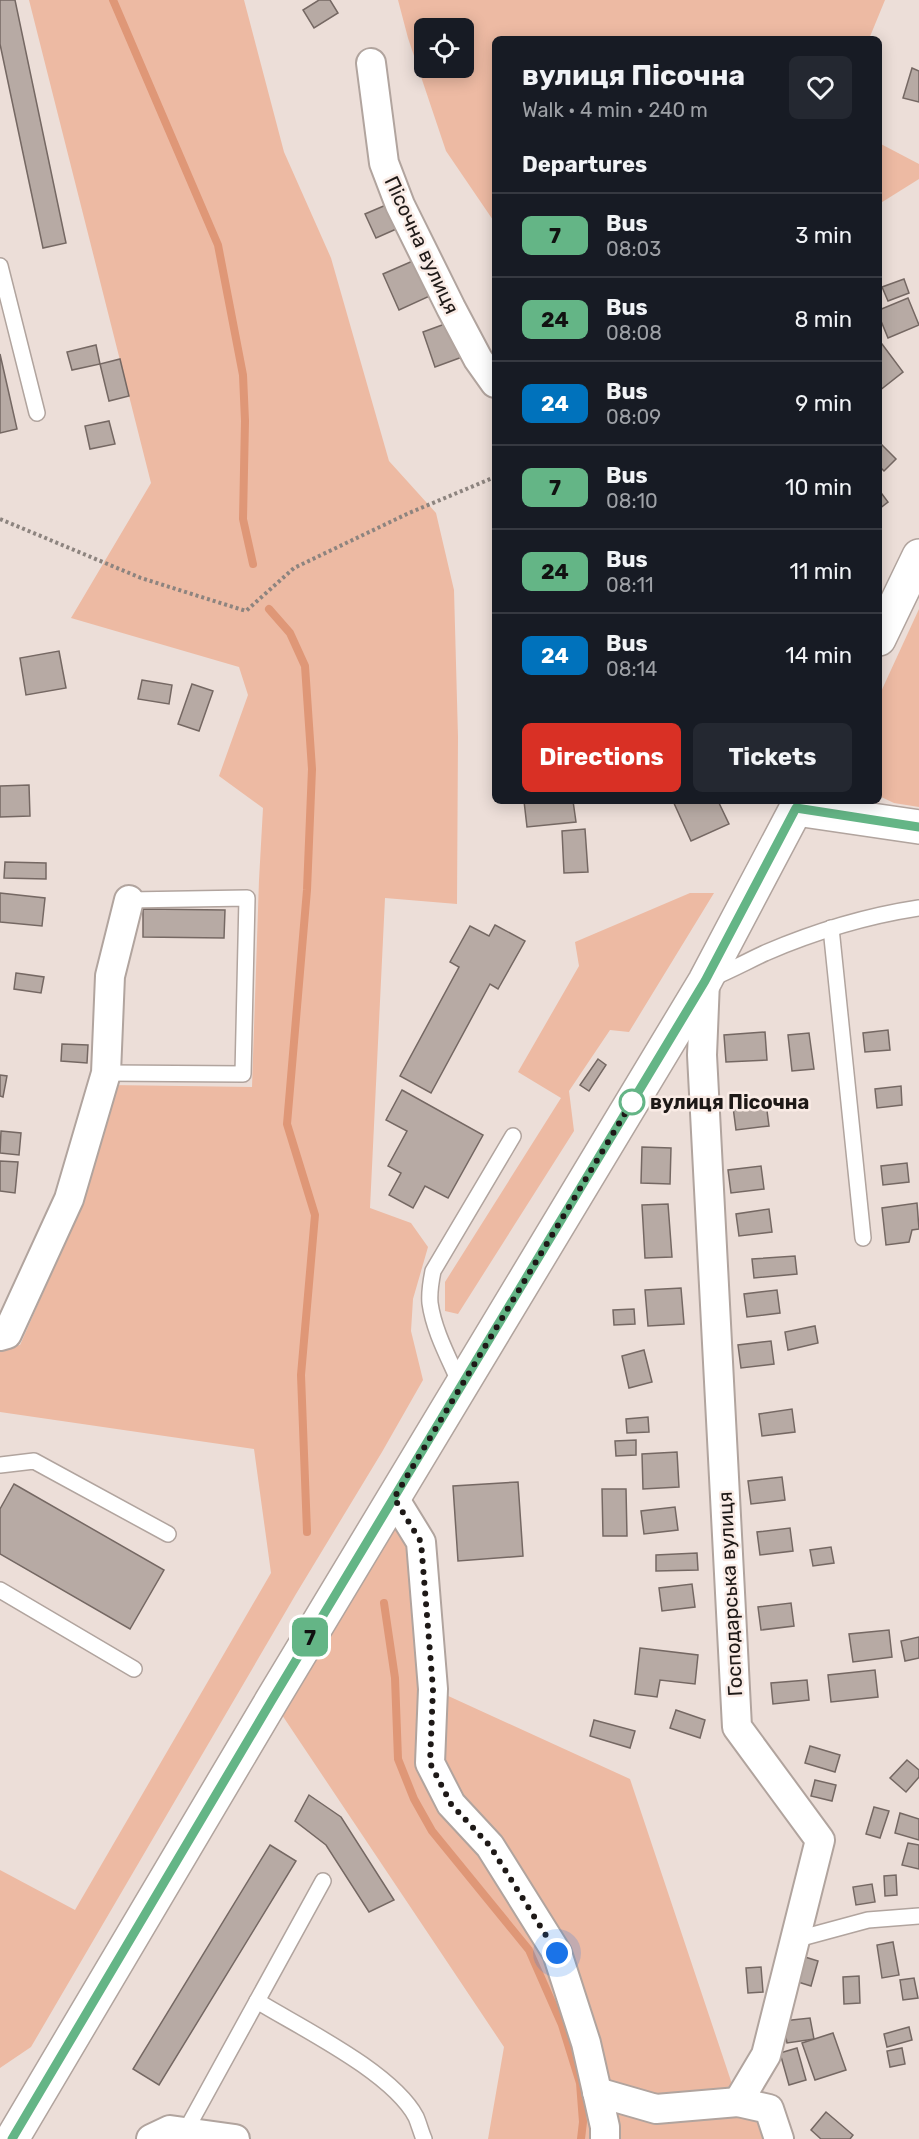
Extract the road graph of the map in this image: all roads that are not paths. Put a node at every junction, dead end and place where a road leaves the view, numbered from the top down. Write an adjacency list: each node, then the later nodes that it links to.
1 (371, 63): 3 (street, Пісочна вулиця)
2 (0, 266): 4 (lane)
3 (492, 379)
4 (37, 413)
5 (919, 556): 6 (main road)
6 (882, 633)
7 (795, 804): 8 (main road); 12 (main road)
8 (919, 827)
9 (129, 900): 13 (street); 13 (lane)
10 (919, 908): 11 (lane)
11 (831, 928): 12 (lane); 15 (lane)
12 (705, 981): 17 (main road); 25 (street, Господарська вулиця)
13 (106, 1073): 16 (street)
14 (513, 1136): 17 (lane)
15 (863, 1238)
16 (0, 1336)
17 (461, 1386): 19 (main road)
18 (0, 1465): 20 (lane)
19 (394, 1498): 27 (street); 30 (main road)
20 (168, 1534)
21 (0, 1590): 22 (lane)
22 (134, 1669)
23 (323, 1881): 26 (lane)
24 (919, 1916): 25 (lane)
25 (794, 1940): 28 (street, Господарська вулиця)
26 (257, 2001): 29 (lane); 33 (lane)
27 (597, 2092): 28 (street); 34 (street)
28 (738, 2102): 35 (street)
29 (184, 2132): 31 (street); 32 (street)
30 (23, 2136)
31 (152, 2139)
32 (235, 2139)
33 (424, 2139)
34 (605, 2139)
35 (779, 2139)

